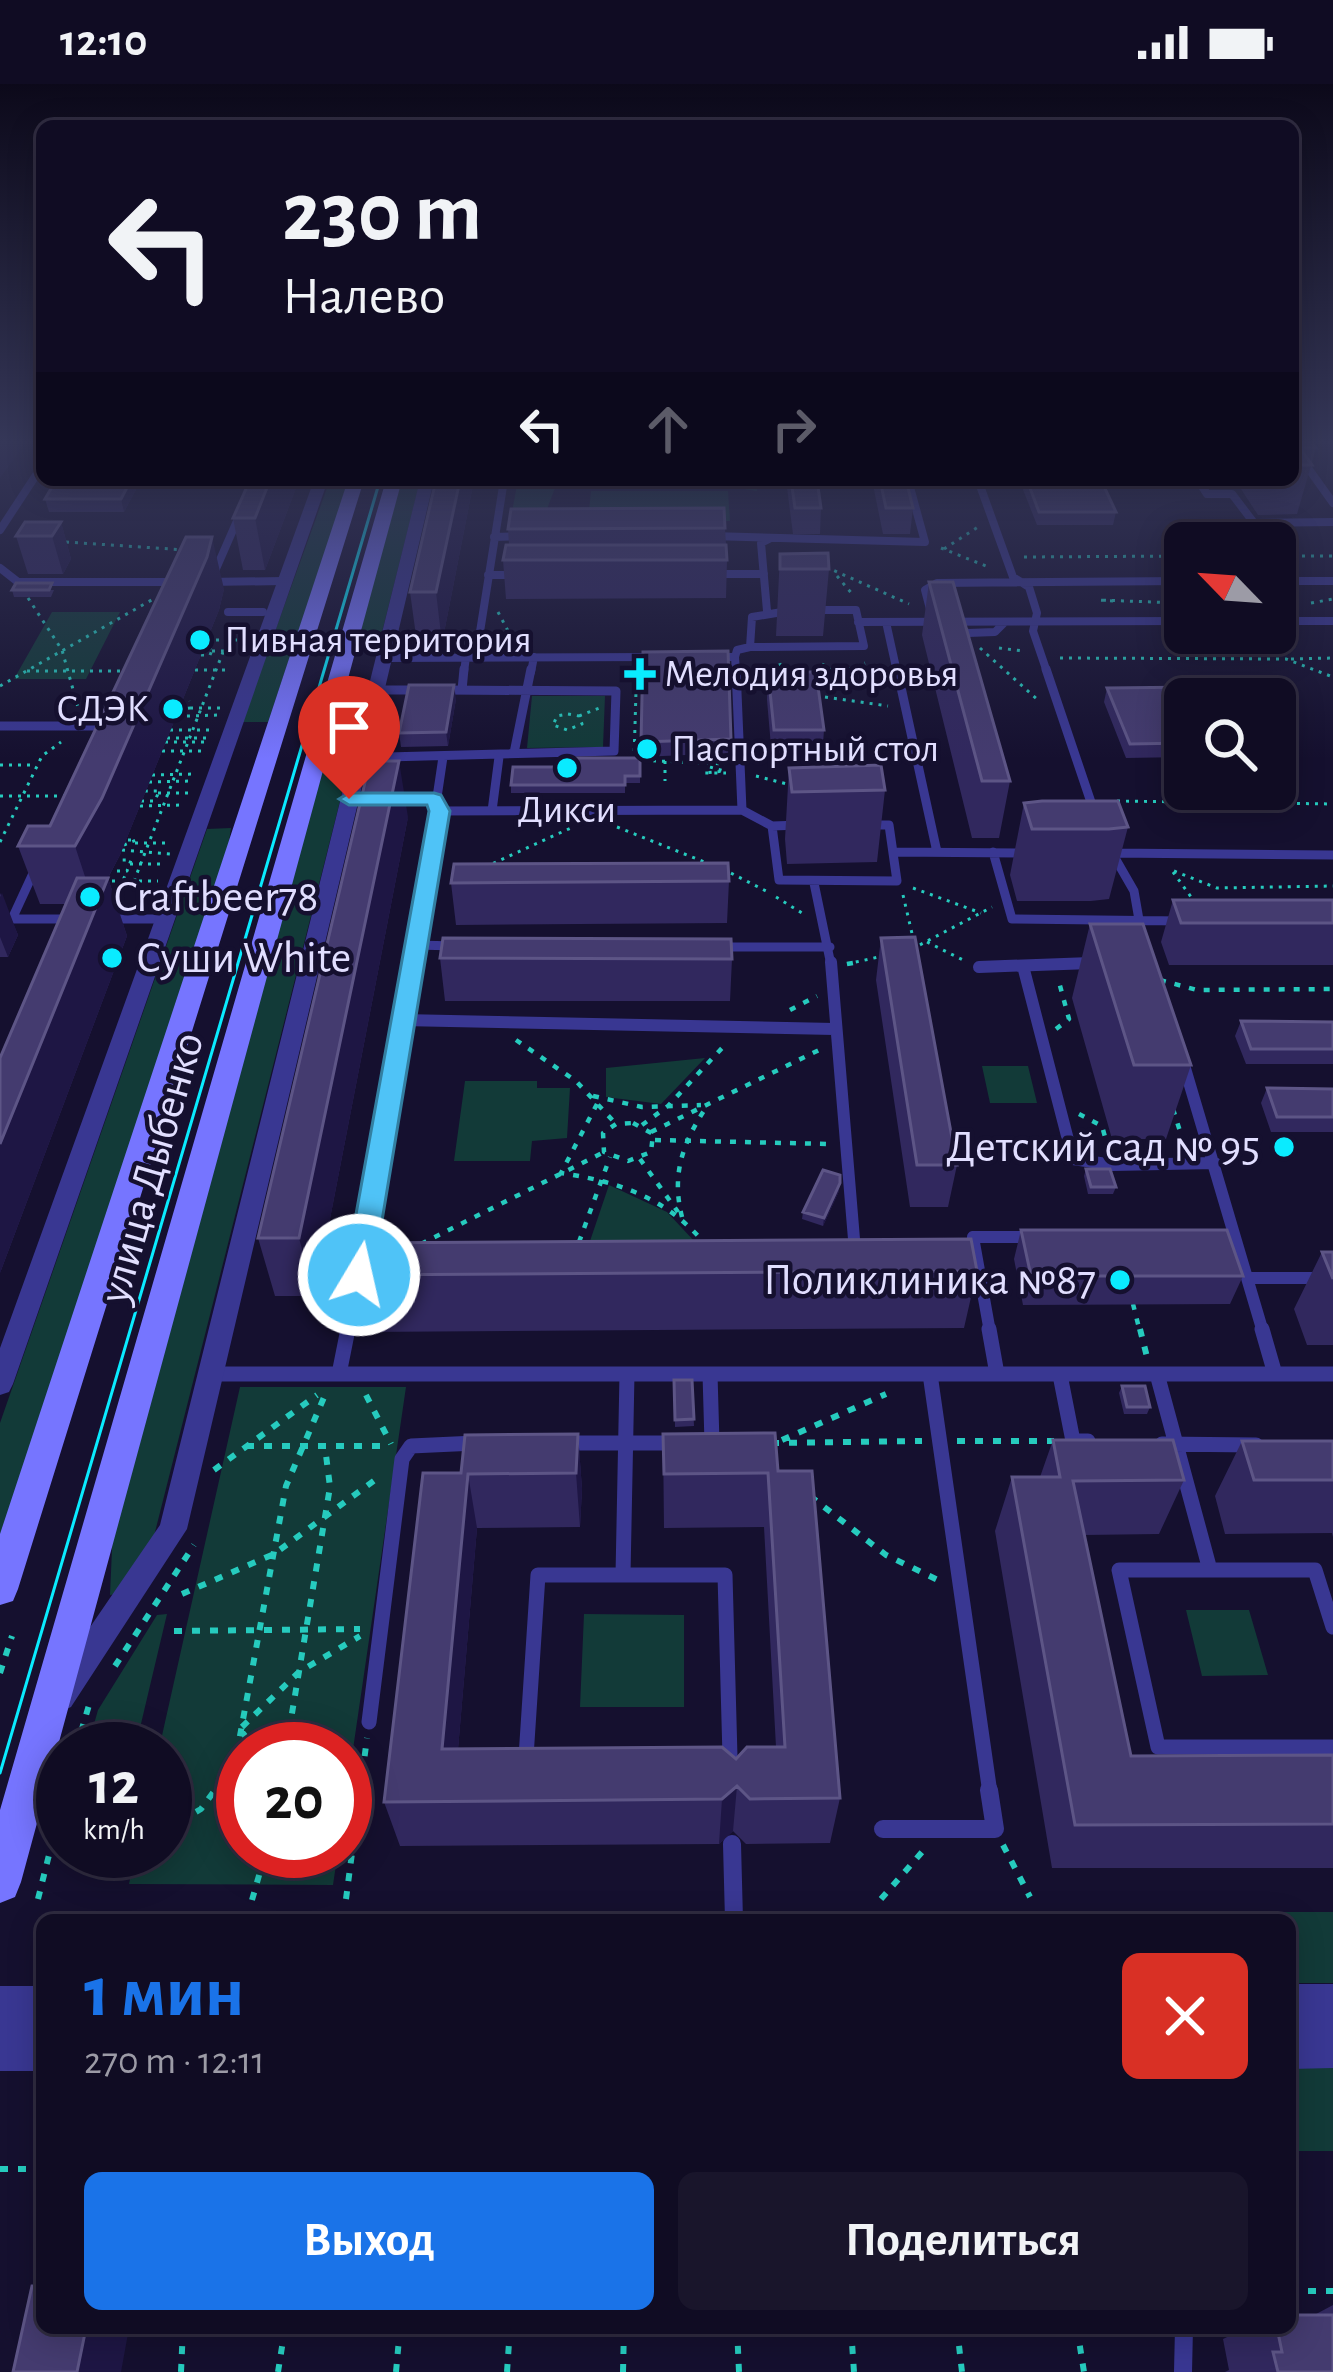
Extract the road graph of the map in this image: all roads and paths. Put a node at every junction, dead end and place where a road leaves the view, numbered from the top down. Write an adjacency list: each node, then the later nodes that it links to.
1 (114, 546): 14 (path)
2 (226, 546): 14 (lane)
3 (296, 546): 26 (street)
4 (335, 546): 271 (main road, улица Дыбенко)
5 (376, 546): 283 (main road, улица Дыбенко)
6 (411, 546): 71 (street)
7 (492, 546): 24 (lane)
8 (761, 546): 23 (lane)
9 (789, 546): 20 (path)
10 (935, 546): 13 (path)
11 (949, 546): 13 (path)
12 (1004, 546): 25 (lane)
13 (944, 549): 25 (path)
14 (222, 554): 31 (lane)
15 (1164, 556): 18 (path)
16 (1296, 556): 17 (path)
17 (1333, 556)
18 (1011, 557)
19 (0, 568): 30 (lane)
20 (834, 572): 42 (path); 46 (path)
21 (536, 574): 24 (lane)
22 (693, 574): 23 (lane)
23 (764, 574): 41 (lane)
24 (488, 575): 39 (lane)
25 (1017, 579): 27 (lane); 46 (lane); 52 (lane)
26 (283, 581): 31 (lane); 187 (street)
27 (1164, 581)
28 (1296, 581): 29 (lane)
29 (1333, 581)
30 (167, 582): 31 (lane); 34 (lane)
31 (210, 582)
32 (1136, 591): 37 (path)
33 (24, 594): 60 (path)
34 (160, 596): 60 (path)
35 (1333, 599): 40 (path)
36 (1113, 601): 37 (path)
37 (1140, 601): 38 (path); 45 (path)
38 (1164, 602)
39 (484, 603): 67 (lane); 68 (path)
40 (1306, 604)
41 (767, 610): 50 (lane); 58 (lane)
42 (856, 610)
43 (233, 612): 44 (lane); 54 (path)
44 (263, 612)
45 (1145, 614)
46 (932, 618): 51 (lane); 52 (lane)
47 (1164, 621): 52 (lane)
48 (1296, 621): 49 (lane)
49 (1333, 621)
50 (858, 622): 51 (lane); 57 (lane)
51 (886, 622): 64 (lane)
52 (1035, 622): 72 (lane)
53 (207, 640): 54 (path)
54 (228, 640): 55 (path); 63 (path)
55 (253, 640)
56 (976, 644): 96 (path)
57 (794, 646): 58 (lane); 81 (path)
58 (750, 647): 66 (lane)
59 (204, 648): 62 (path)
60 (62, 649): 79 (path); 80 (path)
61 (249, 650): 63 (path)
62 (212, 651): 63 (path); 65 (path)
63 (223, 651): 77 (path)
64 (893, 654): 81 (path); 89 (lane)
65 (201, 655)
66 (735, 656): 70 (lane); 145 (lane)
67 (471, 657): 68 (lane); 71 (lane); 86 (lane)
68 (531, 657): 69 (lane); 87 (lane)
69 (668, 657)
70 (712, 657)
71 (384, 658): 85 (street)
72 (1042, 658): 74 (path); 96 (lane)
73 (1333, 658): 74 (path)
74 (1286, 659): 82 (path)
75 (133, 670): 80 (path)
76 (195, 670): 77 (path)
77 (216, 670): 78 (path); 93 (path)
78 (242, 670)
79 (27, 671): 80 (path); 84 (path)
80 (71, 671): 101 (path)
81 (839, 675): 83 (path); 89 (path)
82 (1333, 676)
83 (804, 685)
84 (0, 686)
85 (376, 690): 86 (lane); 237 (street)
86 (462, 690): 87 (lane)
87 (527, 690): 113 (lane); 113 (lane)
88 (636, 691): 117 (path)
89 (901, 691): 95 (lane)
90 (825, 697): 95 (path)
91 (182, 701): 92 (path)
92 (190, 708): 93 (path); 98 (path)
93 (201, 708): 94 (path); 98 (path)
94 (228, 708)
95 (905, 709): 159 (lane)
96 (1060, 711): 140 (lane)
97 (108, 712): 102 (lane)
98 (198, 716): 99 (path); 104 (path)
99 (226, 716)
100 (0, 726): 101 (lane)
101 (81, 726): 102 (lane); 118 (path)
102 (101, 726): 109 (lane)
103 (170, 730): 104 (path)
104 (192, 730): 105 (path); 107 (path)
105 (220, 730)
106 (166, 740): 107 (path)
107 (188, 740): 108 (path); 111 (path)
108 (216, 740)
109 (94, 741)
110 (162, 751): 111 (path)
111 (184, 751): 112 (path); 123 (path)
112 (213, 751)
113 (514, 753): 116 (lane)
114 (386, 757): 115 (lane)
115 (443, 757): 116 (lane); 143 (lane)
116 (499, 757): 146 (lane)
117 (665, 761): 119 (path); 128 (path)
118 (38, 765): 121 (path); 137 (path)
119 (708, 765): 120 (path); 122 (path)
120 (722, 765)
121 (0, 766)
122 (726, 773)
123 (175, 774): 124 (path); 125 (path); 130 (path)
124 (204, 774)
125 (152, 775)
126 (753, 776): 131 (path)
127 (201, 781): 130 (path)
128 (664, 781)
129 (149, 782): 130 (path)
130 (172, 782): 135 (path)
131 (810, 789)
132 (146, 791): 134 (path)
133 (197, 792): 135 (path)
134 (158, 793): 135 (path); 144 (path)
135 (168, 793): 144 (path)
136 (0, 796): 137 (path)
137 (22, 796): 138 (path); 153 (path)
138 (69, 796)
139 (386, 799): 143 (lane)
140 (1091, 801): 141 (path); 147 (lane)
141 (1333, 804)
142 (192, 805): 144 (path)
143 (437, 805): 146 (lane); 180 (lane)
144 (163, 806): 155 (path)
145 (742, 810): 146 (lane); 150 (lane)
146 (492, 811)
147 (1097, 821)
148 (818, 825): 150 (lane)
149 (853, 825): 158 (lane)
150 (772, 826): 175 (lane)
151 (573, 827): 180 (path)
152 (616, 827): 190 (path)
153 (0, 842)
154 (1104, 842): 163 (lane)
155 (148, 843): 156 (path); 157 (path); 157 (path)
156 (178, 843)
157 (145, 851): 164 (path); 168 (path)
158 (893, 852): 159 (lane); 174 (lane)
159 (938, 852): 160 (lane)
160 (993, 853): 161 (lane); 188 (lane)
161 (1033, 853)
162 (1094, 853): 163 (lane)
163 (1114, 853): 165 (lane); 189 (lane)
164 (174, 854)
165 (1333, 855)
166 (42, 856): 184 (lane)
167 (118, 860): 170 (path)
168 (140, 864): 169 (path); 170 (path); 172 (path)
169 (170, 864)
170 (128, 867): 171 (path); 177 (path)
171 (108, 871)
172 (134, 881): 173 (path); 177 (path)
173 (164, 881)
174 (897, 881): 175 (lane); 188 (path); 197 (path)
175 (814, 883): 190 (lane)
176 (102, 884): 177 (path)
177 (122, 884): 182 (path)
178 (1333, 886): 179 (path)
179 (1216, 888): 183 (path); 183 (path)
180 (424, 896): 193 (lane)
181 (109, 897): 182 (path)
182 (116, 897): 186 (path)
183 (1205, 915): 189 (lane)
184 (6, 919): 185 (lane)
185 (74, 919): 186 (lane); 191 (lane)
186 (107, 919): 187 (lane)
187 (165, 919): 248 (street)
188 (1012, 919): 189 (lane)
189 (1141, 921): 202 (lane)
190 (822, 925): 196 (lane)
191 (66, 938)
192 (927, 942): 201 (path)
193 (416, 945): 194 (lane); 204 (lane)
194 (461, 946)
195 (692, 946): 196 (lane)
196 (830, 947): 206 (lane)
197 (915, 948)
198 (1108, 962): 199 (lane)
199 (1054, 964): 200 (lane); 207 (path)
200 (1023, 965): 201 (lane); 207 (lane)
201 (979, 967)
202 (1157, 980): 203 (path)
203 (1333, 989)
204 (402, 1020): 205 (lane); 238 (lane)
205 (486, 1021): 206 (lane); 209 (path)
206 (835, 1036): 213 (path); 219 (lane)
207 (1042, 1040): 210 (lane)
208 (1177, 1042): 222 (lane)
209 (588, 1094): 212 (path); 213 (path)
210 (1058, 1102): 223 (path); 223 (lane)
211 (1170, 1102): 218 (path)
212 (597, 1104): 214 (path); 224 (path)
213 (707, 1105): 215 (path); 217 (path)
214 (616, 1124): 215 (path); 220 (path)
215 (651, 1132): 216 (path)
216 (655, 1140): 217 (path); 221 (path)
217 (685, 1141): 219 (path); 226 (path)
218 (1184, 1144)
219 (845, 1145): 231 (lane)
220 (607, 1155): 221 (path); 224 (path); 225 (path)
221 (640, 1159): 226 (path)
222 (1215, 1163): 223 (lane); 232 (lane)
223 (1113, 1165)
224 (561, 1173): 225 (path); 228 (path)
225 (602, 1179): 226 (path); 229 (path)
226 (682, 1217): 230 (path)
227 (1041, 1237): 235 (lane)
228 (419, 1244)
229 (578, 1246)
230 (710, 1249)
231 (833, 1263)
232 (1248, 1278): 233 (lane); 245 (lane)
233 (1333, 1278)
234 (942, 1282): 235 (lane)
235 (985, 1291): 243 (lane)
236 (1133, 1304): 244 (path)
237 (208, 1374): 238 (lane); 283 (street)
238 (338, 1374): 239 (lane)
239 (356, 1374): 240 (lane); 262 (path)
240 (627, 1374): 241 (lane); 255 (lane)
241 (710, 1374): 242 (lane); 255 (lane)
242 (931, 1374): 243 (lane); 249 (lane); 251 (path)
243 (997, 1374): 247 (lane)
244 (1155, 1374): 245 (lane); 247 (lane); 257 (lane)
245 (1275, 1374): 246 (lane)
246 (1333, 1374)
247 (1060, 1375): 250 (lane)
248 (0, 1384)
249 (940, 1441): 250 (path); 251 (path); 272 (lane)
250 (1073, 1441): 252 (lane)
251 (776, 1442): 263 (path)
252 (1114, 1442)
253 (494, 1443): 262 (lane)
254 (538, 1443): 255 (lane)
255 (626, 1443): 270 (lane)
256 (1135, 1443): 257 (lane)
257 (1176, 1444): 258 (lane); 269 (lane)
258 (1269, 1445)
259 (246, 1446): 260 (path); 260 (path); 264 (path)
260 (306, 1447): 261 (path); 268 (path)
261 (325, 1447): 262 (path); 266 (path)
262 (397, 1452): 266 (path); 288 (lane)
263 (767, 1454)
264 (212, 1472)
265 (809, 1495): 272 (path)
266 (325, 1518): 268 (path); 276 (path)
267 (194, 1545): 279 (path)
268 (274, 1554): 273 (path); 275 (path)
269 (1210, 1570): 274 (lane); 289 (lane)
270 (623, 1575): 270 (lane)
271 (0, 1589)
272 (961, 1591): 294 (lane)
273 (182, 1594)
274 (1333, 1627)
275 (260, 1630): 276 (path); 277 (path); 285 (path)
276 (306, 1630): 280 (path); 280 (path)
277 (174, 1631)
278 (12, 1636): 281 (path)
279 (110, 1672)
280 (299, 1672): 286 (path); 287 (path)
281 (0, 1673)
282 (98, 1691): 284 (path)
283 (48, 1714): 299 (main road, улица Дыбенко)
284 (83, 1722)
285 (242, 1722)
286 (248, 1722)
287 (291, 1722)
288 (369, 1722)
289 (1333, 1747)
290 (216, 1789): 291 (path)
291 (192, 1814)
292 (884, 1829): 293 (lane)
293 (943, 1829): 294 (lane); 303 (path)
294 (995, 1829): 300 (path)
295 (732, 1844): 305 (lane)
296 (43, 1878): 301 (path)
297 (258, 1878): 304 (path)
298 (349, 1878): 302 (path)
299 (0, 1882)
300 (1030, 1897)
301 (38, 1899)
302 (346, 1899)
303 (881, 1899)
304 (252, 1900)
305 (734, 1914)
306 (1296, 2006): 307 (street)
307 (1333, 2006)
308 (0, 2008): 309 (street)
309 (36, 2008)
310 (1296, 2047): 311 (street)
311 (1333, 2047)
312 (0, 2049): 313 (street)
313 (36, 2049)
314 (0, 2169): 315 (path)
315 (36, 2169)
316 (1296, 2291): 317 (path)
317 (1333, 2291)
318 (183, 2334): 328 (path)
319 (284, 2334): 329 (path)
320 (399, 2334): 330 (path)
321 (510, 2334): 331 (path)
322 (624, 2334): 332 (path)
323 (737, 2334): 333 (path)
324 (851, 2334): 334 (path)
325 (958, 2334): 335 (path)
326 (1078, 2334): 336 (path)
327 (1184, 2334): 337 (lane)
328 (181, 2372)
329 (278, 2372)
330 (396, 2372)
331 (507, 2372)
332 (622, 2372)
333 (739, 2372)
334 (854, 2372)
335 (962, 2372)
336 (1084, 2372)
337 (1183, 2372)

